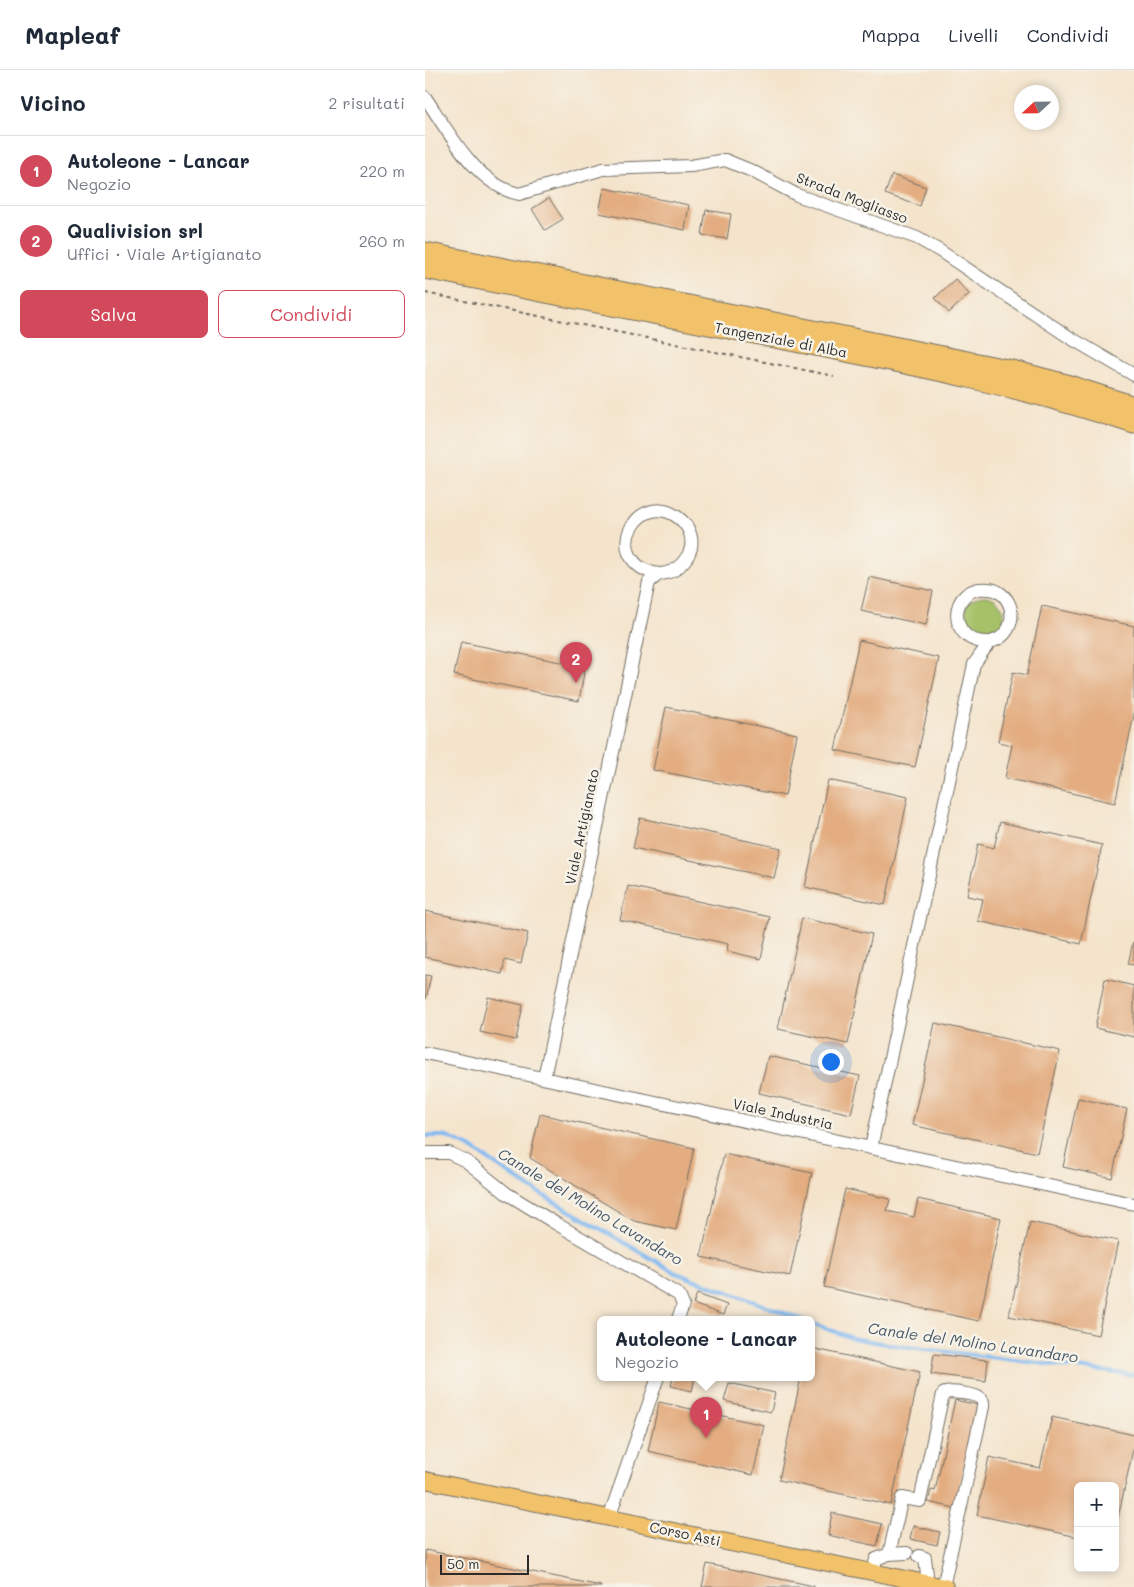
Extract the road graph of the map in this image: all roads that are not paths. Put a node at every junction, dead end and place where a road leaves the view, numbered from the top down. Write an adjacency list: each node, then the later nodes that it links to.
1 (425, 97): 4 (street, Strada Mogliasso)
2 (425, 252): 5 (highway, Tangenziale di Alba)
3 (425, 269): 6 (highway, Tangenziale di Alba)
4 (1134, 375)
5 (1134, 406)
6 (1086, 408): 7 (highway, Tangenziale di Alba); 8 (highway)
7 (1134, 424)
8 (1134, 434)
9 (654, 578): 9 (street); 14 (street, Viale Artigianato)
10 (966, 636): 11 (street); 11 (street); 12 (street)
11 (990, 642): 12 (street)
12 (974, 664): 15 (street)
13 (425, 1053): 14 (street, Viale Industria)
14 (544, 1078): 15 (street, Viale Industria)
15 (871, 1148): 17 (street, Viale Industria)
16 (425, 1153): 18 (street)
17 (1134, 1204)
18 (679, 1316)
19 (657, 1381): 21 (street)
20 (425, 1480): 21 (main road, Corso Asti)
21 (609, 1518): 23 (main road, Corso Asti)
22 (889, 1554): 23 (street); 24 (street); 24 (street)
23 (873, 1572): 24 (main road, Corso Asti)
24 (939, 1586)

